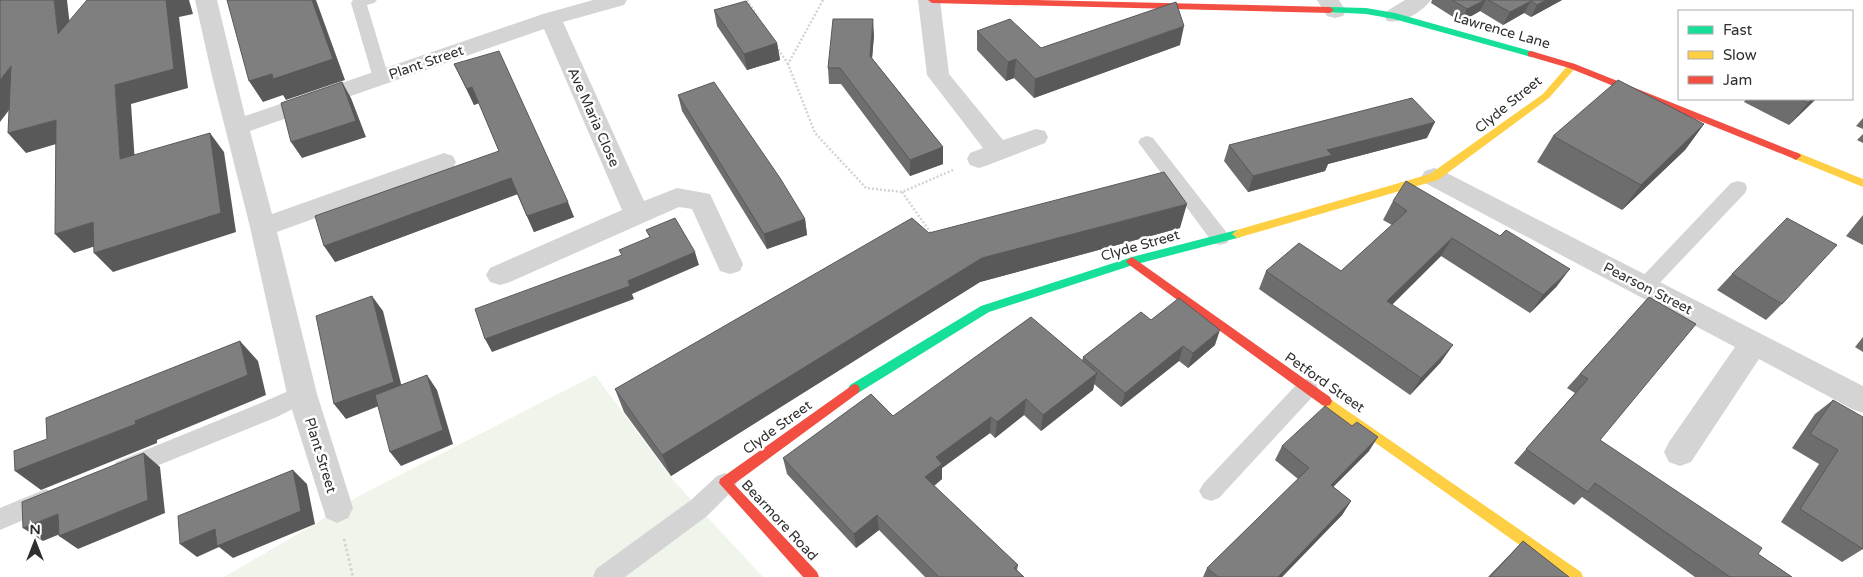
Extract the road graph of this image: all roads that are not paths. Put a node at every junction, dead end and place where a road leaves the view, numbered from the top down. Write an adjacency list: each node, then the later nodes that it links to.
1 (206, 0): 11 (street, Plant Street)
2 (370, 0): 10 (lane)
3 (616, 0): 8 (street, Plant Street)
4 (930, 0): 6 (street, Lawrence Lane); 12 (street)
5 (1420, 0): 7 (street)
6 (1331, 6): 7 (street, Lawrence Lane)
7 (1395, 16): 9 (street, Lawrence Lane)
8 (552, 19): 10 (street, Plant Street); 18 (street, Ave Maria Close)
9 (1572, 66): 15 (street, Clyde Street); 16 (street, Lawrence Lane)
10 (381, 78): 11 (street, Plant Street)
11 (237, 127): 19 (street, Plant Street)
12 (1036, 137)
13 (1147, 142): 20 (lane)
14 (444, 162): 19 (street)
15 (1434, 177): 20 (street, Clyde Street); 24 (street, Pearson Street)
16 (1863, 184)
17 (1738, 188): 24 (lane)
18 (637, 214): 22 (street); 23 (street)
19 (263, 227): 27 (street, Plant Street)
20 (1220, 238): 21 (street, Clyde Street)
21 (1132, 261): 26 (street, Petford Street); 31 (street, Clyde Street)
22 (730, 264)
23 (500, 275)
24 (1645, 286): 25 (street, Pearson Street)
25 (1754, 343): 28 (street, Pearson Street); 29 (street)
26 (1307, 388): 32 (lane); 38 (street, Petford Street)
27 (302, 394): 30 (lane); 34 (street, Plant Street)
28 (1863, 400)
29 (1680, 452)
30 (108, 475)
31 (725, 482): 36 (lane); 37 (street, Bearmore Road)
32 (1211, 491)
33 (63, 493): 35 (lane)
34 (337, 508)
35 (0, 519)
36 (605, 577)
37 (812, 577)
38 (1576, 577)

